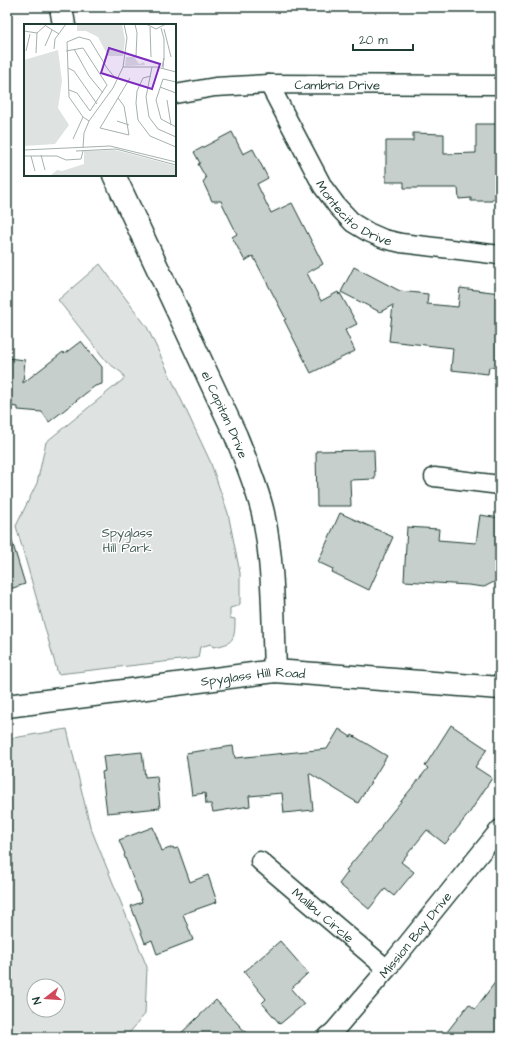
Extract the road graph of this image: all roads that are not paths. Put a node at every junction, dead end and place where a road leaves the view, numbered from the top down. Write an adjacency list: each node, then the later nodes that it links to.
1 (60, 7): 2 (street)
2 (64, 24)
3 (269, 84): 4 (street, Cambria Drive); 5 (street, Cambria Drive); 7 (street, Montecito Drive)
4 (500, 85)
5 (176, 94)
6 (114, 176): 10 (street, el Capitan Drive)
7 (500, 255)
8 (434, 477): 9 (street)
9 (500, 485)
10 (275, 671): 11 (street, Spyglass Hill Road); 12 (street, Spyglass Hill Road)
11 (500, 688)
12 (7, 706)
13 (500, 829): 15 (street, Mission Bay Drive)
14 (260, 861): 15 (street, Malibu Circle)
15 (387, 968): 16 (street, Mission Bay Drive)
16 (327, 1037)

